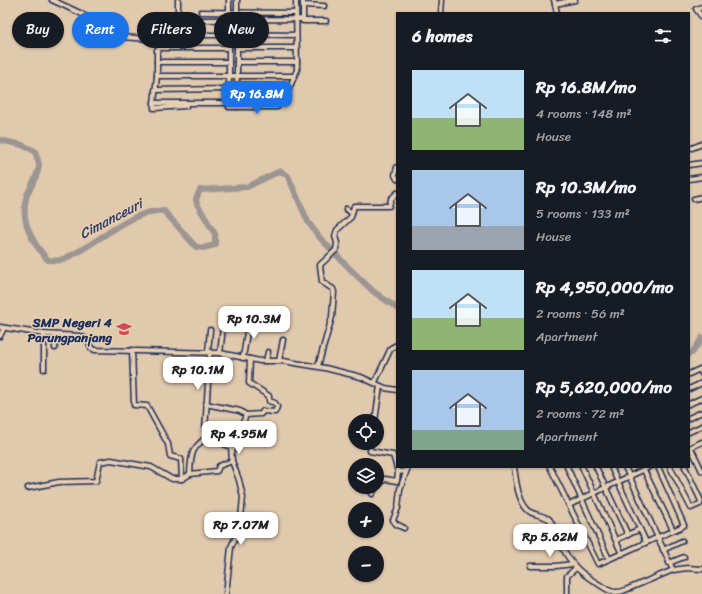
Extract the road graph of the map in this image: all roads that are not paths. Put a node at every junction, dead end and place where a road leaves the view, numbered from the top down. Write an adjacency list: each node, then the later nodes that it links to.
1 (52, 0): 2 (street)
2 (178, 0)
3 (229, 0): 13 (street)
4 (237, 0): 14 (street)
5 (296, 0): 18 (street)
6 (302, 0): 10 (street)
7 (442, 0): 15 (street)
8 (575, 0): 9 (street)
9 (554, 2): 16 (street)
10 (302, 5): 11 (street); 22 (street)
11 (324, 6)
12 (702, 7): 19 (street)
13 (229, 12)
14 (237, 12)
15 (441, 12)
16 (557, 12)
17 (269, 13): 18 (street)
18 (296, 13): 21 (street)
19 (702, 17)
20 (269, 19): 21 (street)
21 (296, 19): 22 (street); 25 (street)
22 (303, 19): 23 (street)
23 (326, 21)
24 (269, 34): 25 (street)
25 (296, 34): 30 (street)
26 (214, 48): 31 (street)
27 (229, 48): 32 (street)
28 (237, 48): 33 (street)
29 (269, 48): 30 (street)
30 (297, 48): 34 (street)
31 (157, 62): 32 (street); 35 (street)
32 (229, 62): 36 (street)
33 (237, 62): 34 (street); 37 (street)
34 (297, 62): 38 (street)
35 (157, 76): 36 (street); 40 (street)
36 (229, 76): 37 (street); 39 (street)
37 (237, 76): 38 (street); 41 (street)
38 (294, 76): 41 (street)
39 (229, 89): 40 (street); 42 (street)
40 (155, 90): 42 (street)
41 (237, 91): 43 (street)
42 (229, 103): 43 (street)
43 (237, 107): 44 (street)
44 (277, 107)
45 (702, 144): 46 (street)
46 (692, 148)
47 (702, 163): 48 (street)
48 (690, 165)
49 (702, 177): 50 (street)
50 (690, 179)
51 (396, 194): 55 (street)
52 (702, 197): 53 (street)
53 (694, 199)
54 (346, 209): 55 (street)
55 (352, 213): 74 (street)
56 (249, 319): 70 (street)
57 (2, 327): 60 (street); 62 (street)
58 (223, 328): 69 (street)
59 (210, 330): 67 (street)
60 (44, 334): 61 (street); 75 (street)
61 (55, 335): 65 (street); 66 (street)
62 (0, 336)
63 (283, 340): 73 (street)
64 (396, 346): 78 (street)
65 (55, 348)
66 (132, 350): 67 (street); 117 (street)
67 (209, 352): 69 (street); 84 (street)
68 (268, 352): 72 (street)
69 (220, 353): 70 (street)
70 (243, 358): 71 (street)
71 (250, 360): 72 (street); 88 (street)
72 (266, 361): 73 (street)
73 (279, 361): 74 (street)
74 (318, 366): 78 (street)
75 (44, 369)
76 (690, 374): 77 (street)
77 (702, 374)
78 (375, 382): 80 (street)
79 (702, 383): 81 (street)
80 (380, 386): 82 (street); 87 (street)
81 (690, 388)
82 (396, 390)
83 (702, 398): 85 (street)
84 (206, 404): 88 (street); 92 (street)
85 (690, 404)
86 (702, 412): 89 (street)
87 (376, 414)
88 (246, 416): 96 (street)
89 (690, 418)
90 (702, 426): 91 (street)
91 (690, 432)
92 (208, 436): 96 (street); 115 (street)
93 (702, 442): 94 (street)
94 (690, 448): 113 (street)
95 (370, 450): 98 (street)
96 (231, 454): 97 (street)
97 (232, 461): 115 (street); 146 (street)
98 (396, 465)
99 (397, 468): 114 (street)
100 (514, 468): 135 (street)
101 (551, 468): 124 (street)
102 (567, 468): 123 (street)
103 (582, 468): 122 (street)
104 (596, 468): 120 (street)
105 (611, 468): 119 (street)
106 (625, 468): 116 (street)
107 (648, 468): 112 (street)
108 (658, 468): 127 (street)
109 (671, 468): 110 (street)
110 (685, 468)
111 (407, 469): 114 (street); 125 (street)
112 (644, 470): 116 (street); 127 (street)
113 (702, 471)
114 (398, 472): 118 (street)
115 (190, 474): 117 (street)
116 (629, 476): 119 (street); 129 (street)
117 (182, 479): 121 (street)
118 (384, 480)
119 (617, 482): 120 (street); 126 (street)
120 (606, 487): 122 (street); 128 (street)
121 (28, 488)
122 (594, 493): 123 (street); 131 (street)
123 (582, 498): 124 (street); 139 (street)
124 (569, 504): 139 (street)
125 (404, 528)
126 (640, 529): 128 (street); 133 (street)
127 (673, 530): 129 (street)
128 (628, 535): 131 (street)
129 (657, 538): 133 (street); 136 (street)
130 (572, 540): 135 (street)
131 (616, 540): 137 (street)
132 (682, 541): 136 (street)
133 (646, 542): 137 (street)
134 (541, 544): 135 (street)
135 (561, 545): 141 (street)
136 (663, 550): 140 (street)
137 (622, 554): 139 (street)
138 (684, 557): 140 (street)
139 (610, 559)
140 (669, 563): 145 (street)
141 (573, 564): 142 (street); 143 (street)
142 (530, 566)
143 (576, 568): 145 (street); 147 (street)
144 (702, 569): 145 (street)
145 (673, 570)
146 (226, 594)
147 (567, 594)

